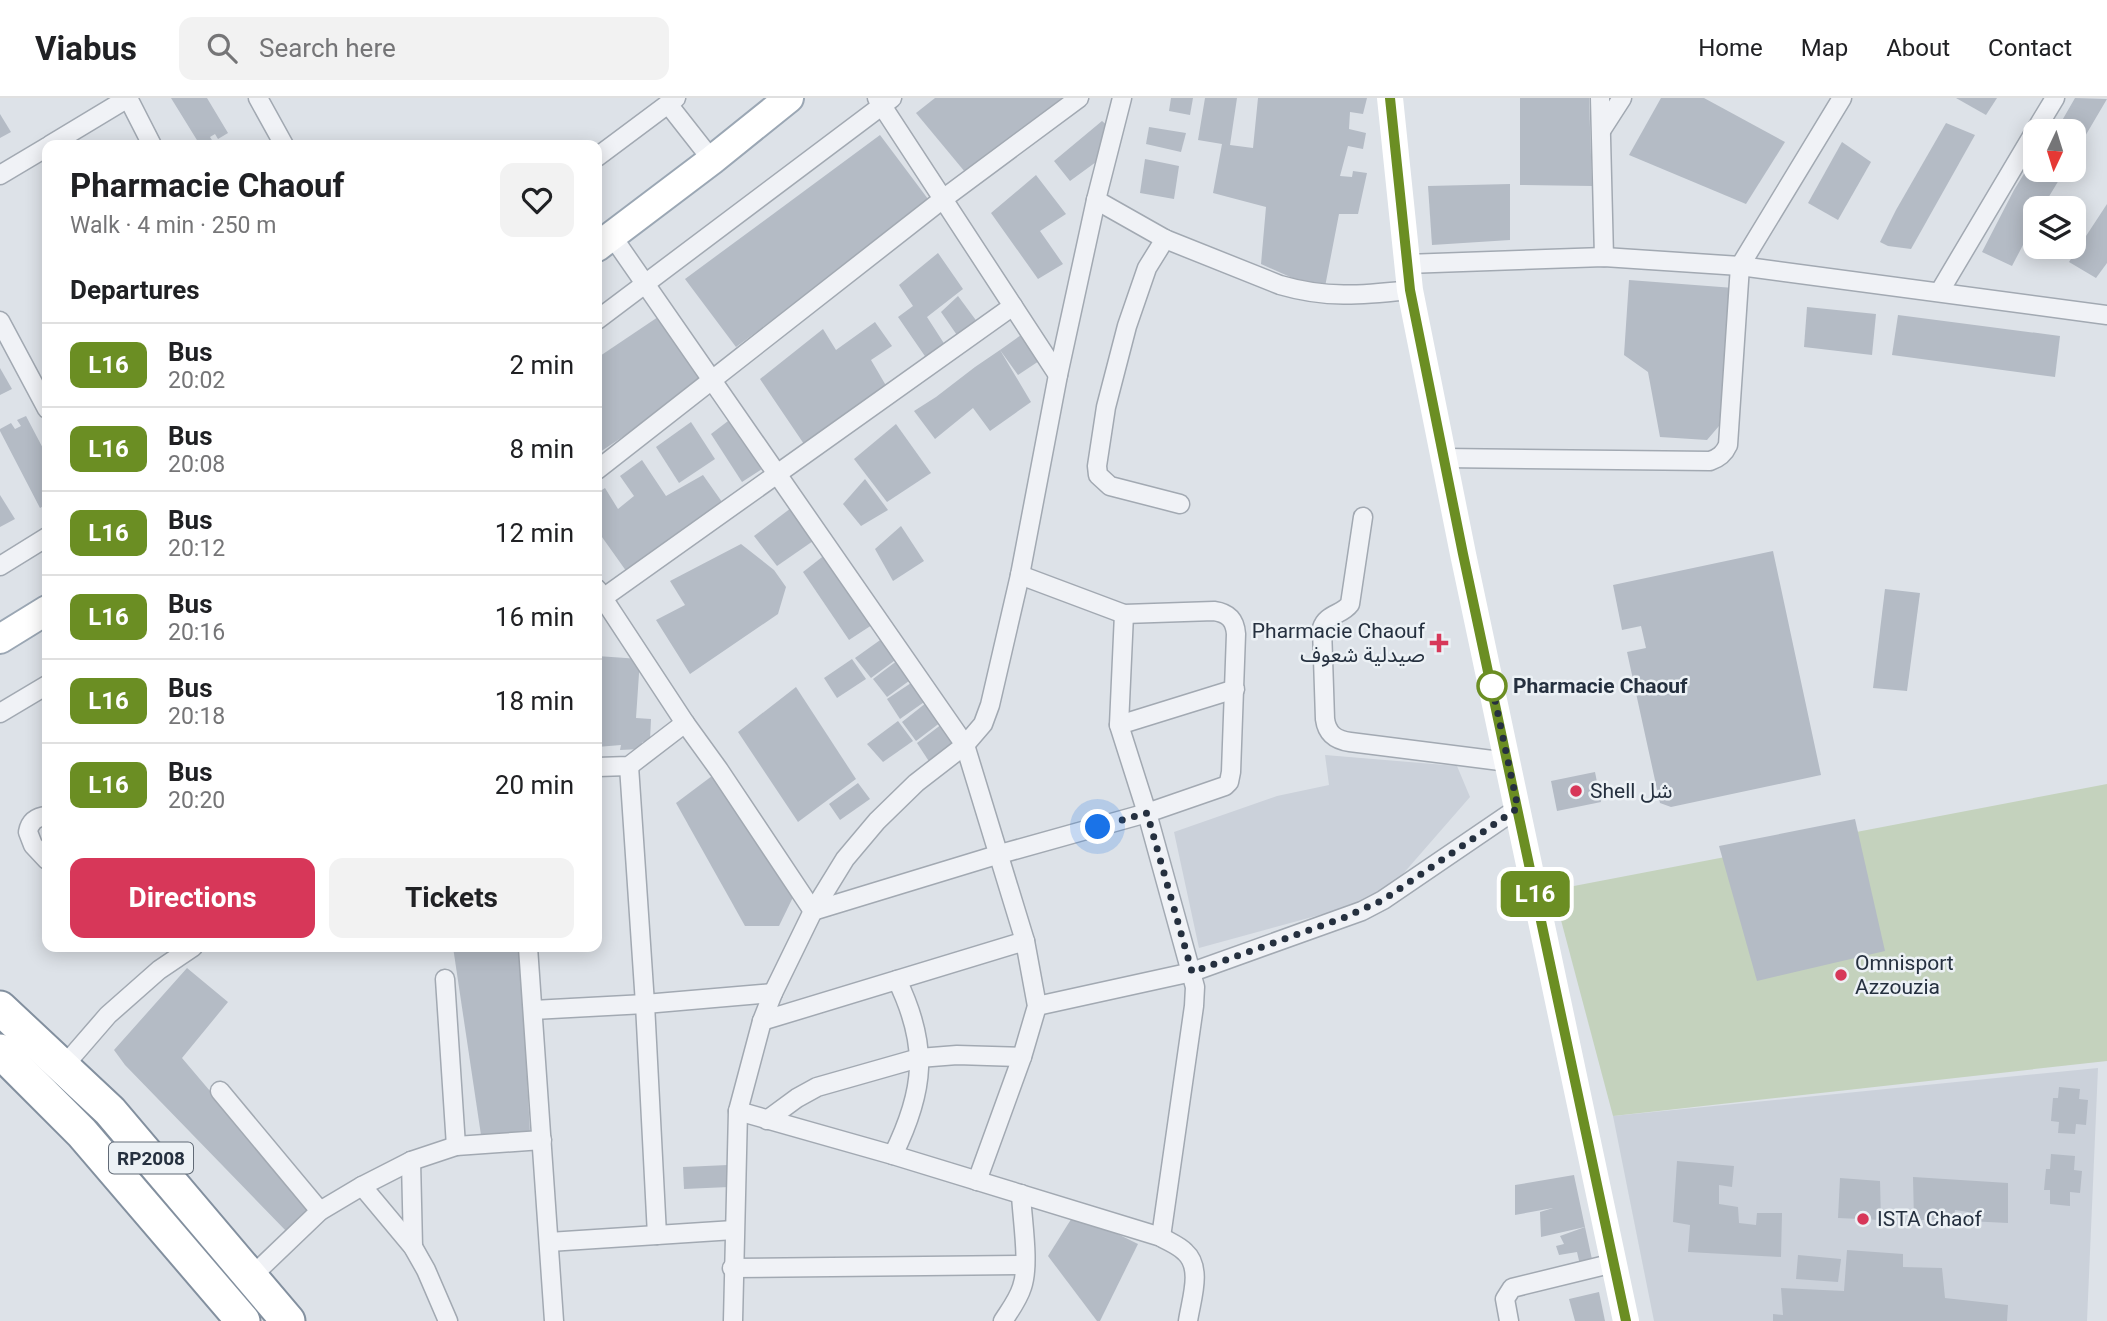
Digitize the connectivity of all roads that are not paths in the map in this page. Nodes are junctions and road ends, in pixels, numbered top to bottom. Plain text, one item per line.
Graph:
1 (128, 98) edge
2 (258, 98) edge
3 (789, 98) edge
4 (1079, 98) edge
5 (1122, 98) edge
6 (1390, 98) edge
7 (1600, 98) edge
8 (1622, 98) edge
9 (1842, 98) edge
10 (2055, 98) edge
11 (672, 101) edge
12 (884, 101) edge
13 (2042, 119) edge
14 (1602, 129) junction
15 (59, 140) edge
16 (149, 140) edge
17 (281, 140) edge
18 (42, 150) edge
19 (2023, 151) edge
20 (602, 153) edge
21 (712, 160) junction
22 (0, 175) edge
23 (943, 200) junction
24 (1096, 200) junction
25 (1165, 239) junction
26 (604, 242) edge
27 (1604, 257) junction
28 (1406, 264) junction
29 (1740, 266) junction
30 (645, 285) junction
31 (1410, 290) junction
32 (1940, 291) junction
33 (1013, 306) junction
34 (2107, 315) edge
35 (602, 316) edge
36 (0, 321) edge
37 (1058, 375) junction
38 (713, 381) junction
39 (42, 400) edge
40 (1444, 458) junction
41 (602, 466) edge
42 (778, 474) junction
43 (1180, 504) dead end
44 (1363, 517) dead end
45 (42, 540) edge
46 (0, 566) edge
47 (1020, 575) junction
48 (602, 592) edge
49 (602, 596) edge
50 (42, 613) edge
51 (1124, 614) junction
52 (0, 639) edge
53 (42, 688) edge
54 (1236, 689) junction
55 (0, 713) edge
56 (685, 723) junction
57 (1119, 724) junction
58 (965, 745) junction
59 (1508, 762) junction
60 (629, 766) junction
61 (602, 767) edge
62 (1518, 808) junction
63 (1147, 813) junction
64 (42, 817) edge
65 (1000, 854) junction
66 (42, 855) edge
67 (813, 911) junction
68 (1025, 941) junction
69 (186, 952) edge
70 (528, 952) edge
71 (1192, 972) junction
72 (445, 979) dead end
73 (897, 980) junction
74 (773, 993) junction
75 (645, 1004) junction
76 (1037, 1006) junction
77 (0, 1008) edge
78 (533, 1010) junction
79 (762, 1021) junction
80 (0, 1051) edge
81 (1022, 1057) junction
82 (919, 1058) junction
83 (64, 1067) junction
84 (220, 1091) dead end
85 (738, 1111) junction
86 (767, 1120) junction
87 (541, 1140) junction
88 (456, 1146) junction
89 (893, 1155) junction
90 (411, 1161) junction
91 (977, 1181) junction
92 (362, 1186) junction
93 (1021, 1194) junction
94 (320, 1211) junction
95 (734, 1230) junction
96 (657, 1235) junction
97 (1161, 1237) junction
98 (549, 1242) junction
99 (412, 1247) junction
100 (1614, 1263) junction
101 (1026, 1265) junction
102 (732, 1268) junction
103 (251, 1277) junction
104 (243, 1321) edge
105 (288, 1321) edge
106 (448, 1321) edge
107 (554, 1321) edge
108 (733, 1321) edge
109 (1003, 1321) edge
110 (1188, 1321) edge
111 (1509, 1321) edge
112 (1626, 1321) edge

1 - 15 street
1 - 16 street
2 - 17 street
3 - 21 main road
4 - 23 street
5 - 24 street
6 - 28 street
7 - 14 street
8 - 14 street
9 - 29 street
10 - 13 street
11 - 20 street
11 - 21 street
12 - 23 street
12 - 30 street
14 - 27 street
18 - 22 street
19 - 32 street
21 - 26 main road
23 - 33 street
23 - 38 street
24 - 25 street
24 - 37 street
25 - 31 street
25 - 43 street
26 - 30 street
27 - 28 street
27 - 29 street
28 - 31 street
29 - 32 street
29 - 40 street
30 - 35 street
30 - 38 street
31 - 40 street
32 - 34 street
33 - 37 street
33 - 42 street
36 - 39 street
37 - 47 street
38 - 41 street
38 - 42 street
40 - 59 street
42 - 48 street
42 - 58 street
44 - 59 street
45 - 46 street
47 - 51 street
47 - 58 street
49 - 56 street
50 - 52 main road
51 - 54 street
51 - 57 street
53 - 55 street
54 - 57 street
54 - 63 street
56 - 60 street
56 - 67 street
57 - 63 street
58 - 65 street
58 - 67 street
59 - 62 street
60 - 61 street
60 - 75 street
62 - 71 street
62 - 100 street
63 - 65 street
63 - 71 street
64 - 66 street
65 - 67 street
65 - 68 street
67 - 74 street
68 - 73 street
68 - 76 street
69 - 83 street
70 - 78 street
71 - 76 street
71 - 97 street
72 - 88 street
73 - 79 street
73 - 82 street
74 - 75 street
74 - 79 street
75 - 78 street
75 - 96 street
76 - 81 street
77 - 83 highway, RP2008
78 - 87 street
79 - 85 street
80 - 104 highway, RP2008
81 - 82 street
81 - 91 street
82 - 86 street
82 - 89 street
83 - 103 highway, RP2008
84 - 94 street
85 - 86 street
85 - 95 street
86 - 89 street
87 - 88 street
87 - 98 street
88 - 90 street
89 - 91 street
90 - 92 street
90 - 99 street
91 - 93 street
92 - 94 street
92 - 99 street
93 - 97 street
93 - 101 street
94 - 103 street
95 - 96 street
95 - 102 street
96 - 98 street
97 - 110 street
98 - 107 street
99 - 106 street
100 - 111 street
100 - 112 street
101 - 102 street
101 - 109 street
102 - 108 street
103 - 105 highway, RP2008

